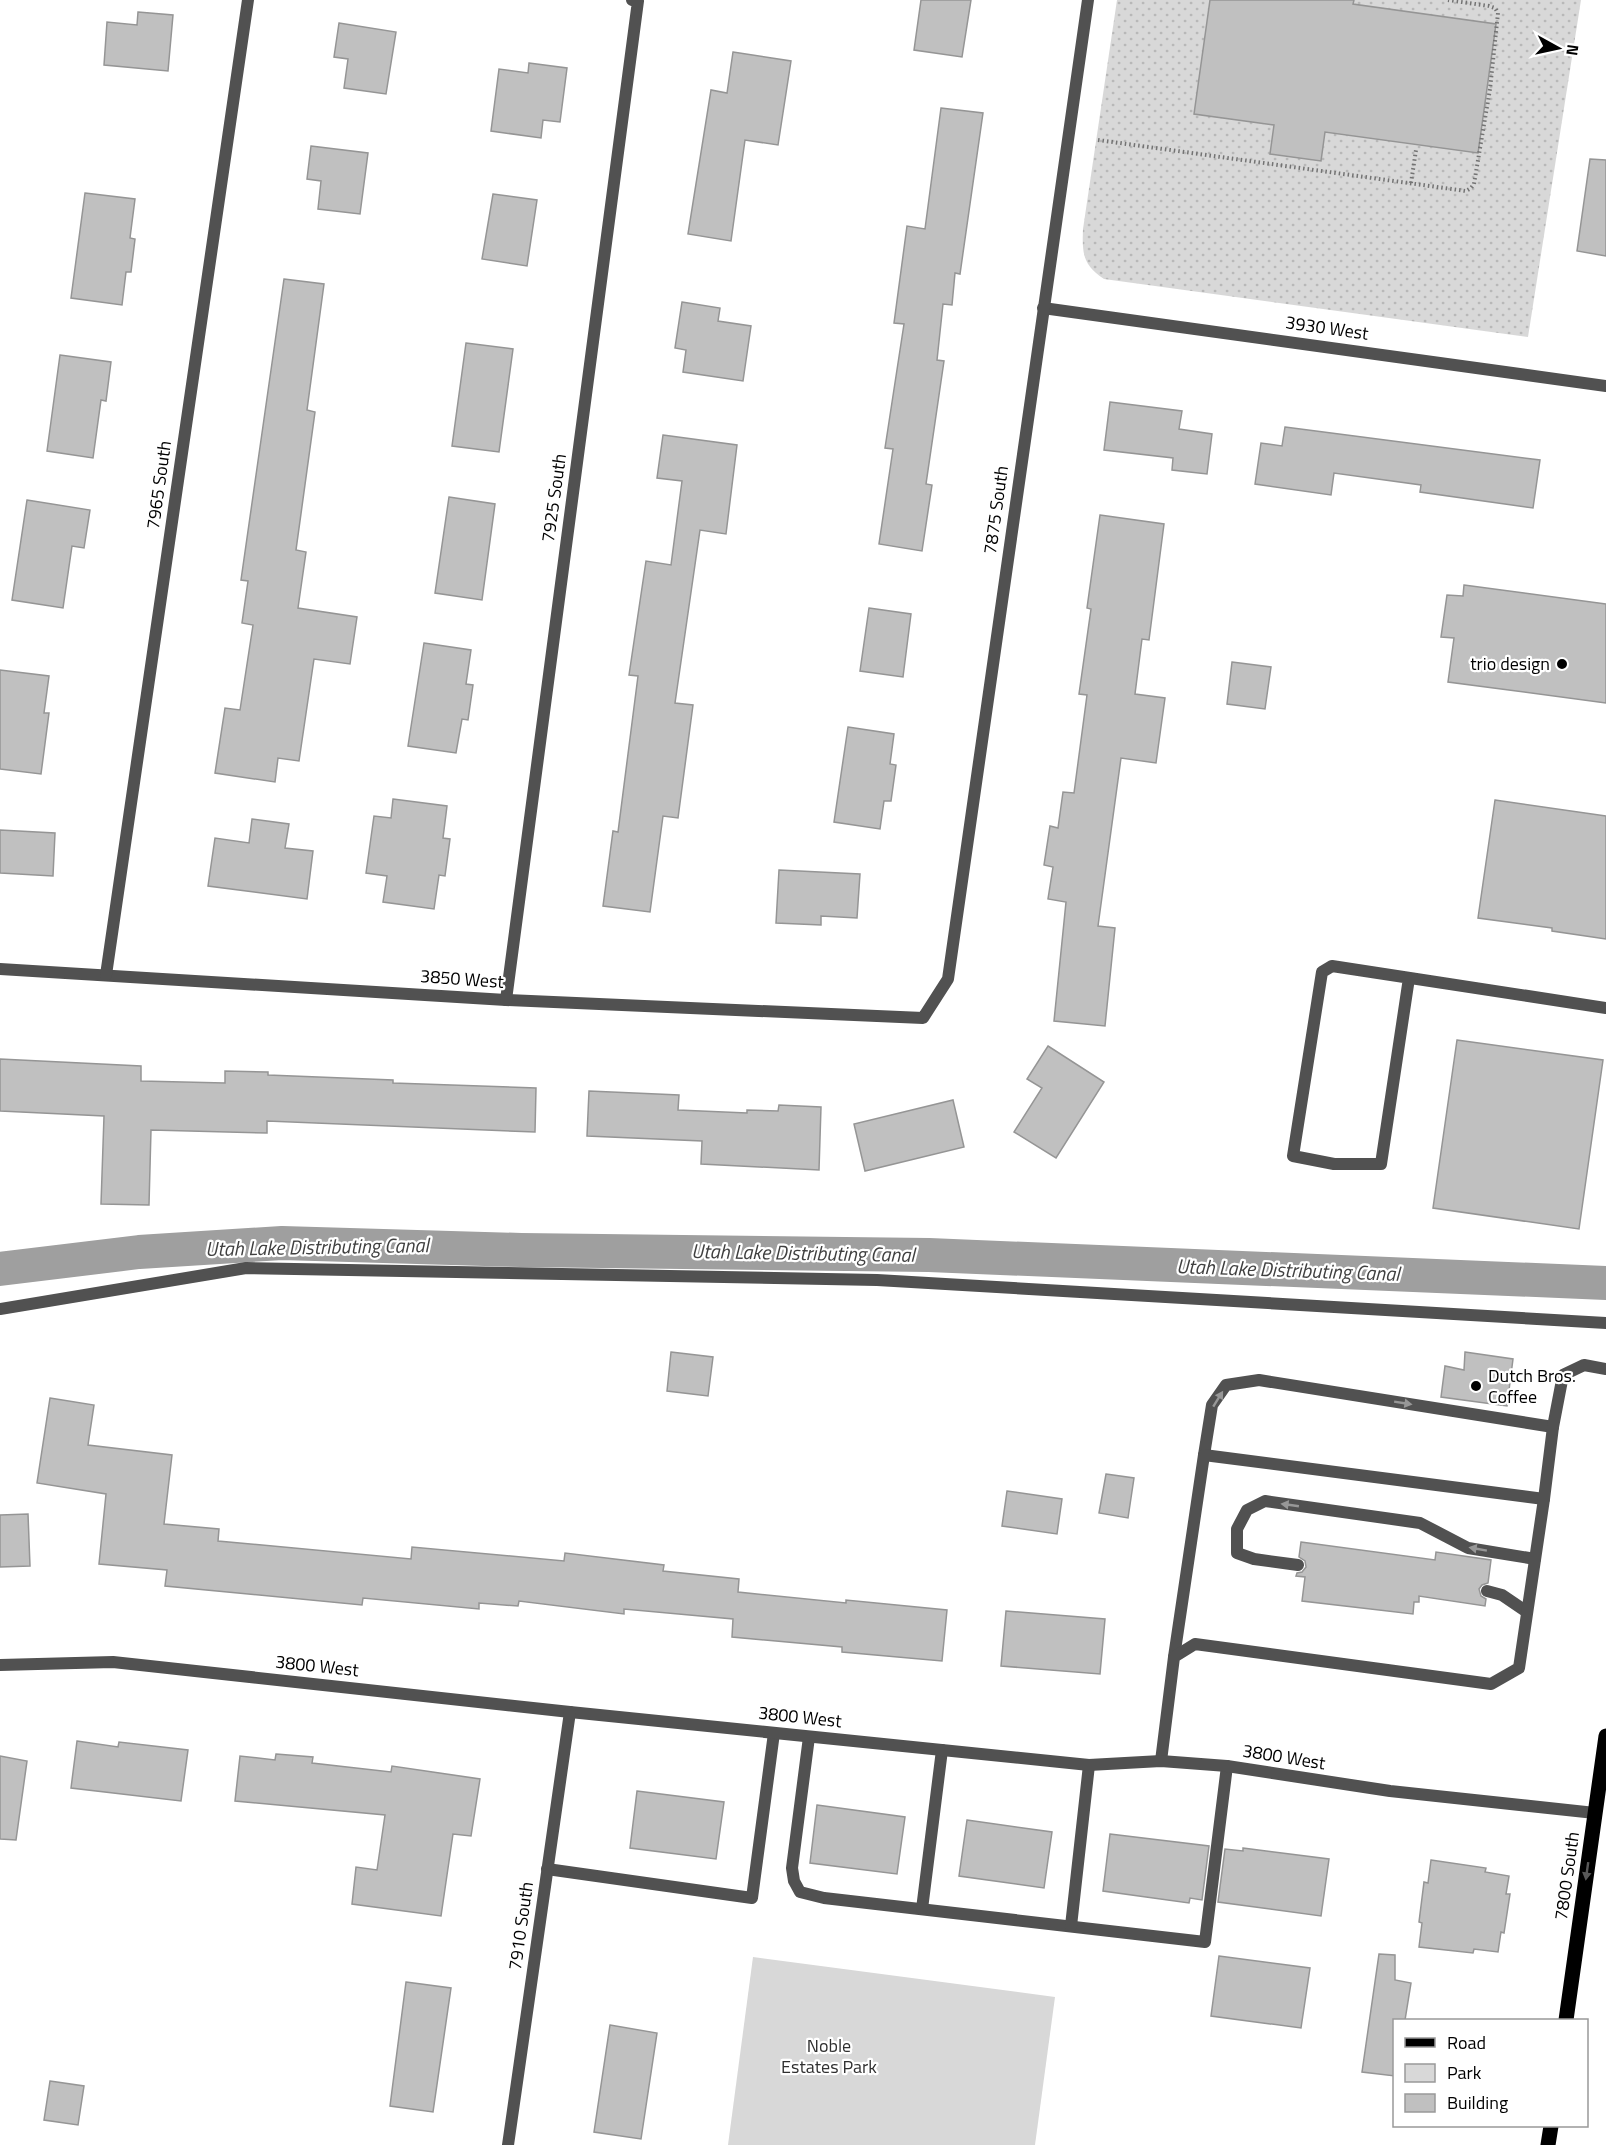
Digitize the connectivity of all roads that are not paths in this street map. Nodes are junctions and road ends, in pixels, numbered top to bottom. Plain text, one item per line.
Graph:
1 (248, 0) edge
2 (632, 0) edge
3 (1088, 0) edge
4 (638, 1) edge
5 (1043, 308) junction
6 (1606, 386) edge
7 (0, 969) edge
8 (106, 975) junction
9 (1410, 978) junction
10 (506, 1000) junction
11 (1606, 1008) edge
12 (922, 1018) joint
13 (0, 1309) edge
14 (1606, 1323) edge
15 (1606, 1369) edge
16 (1553, 1426) junction
17 (1204, 1455) junction
18 (1544, 1499) junction
19 (1535, 1559) junction
20 (1298, 1565) dead end
21 (1487, 1591) dead end
22 (1527, 1612) junction
23 (1174, 1657) junction
24 (0, 1665) edge
25 (570, 1712) junction
26 (774, 1732) junction
27 (1606, 1736) edge
28 (809, 1737) junction
29 (942, 1750) junction
30 (1161, 1761) junction
31 (1089, 1765) junction
32 (1227, 1766) junction
33 (1595, 1813) junction
34 (547, 1869) junction
35 (922, 1909) junction
36 (1071, 1926) junction
37 (1566, 2019) edge
38 (1551, 2127) edge
39 (508, 2145) edge
40 (1548, 2145) edge

1 - 8 street, 7965 South
2 - 4 street
3 - 5 street, 7875 South
4 - 10 street, 7925 South
5 - 6 street, 3930 West
5 - 12 street, 7875 South
7 - 8 street, 3850 West
8 - 10 street, 3850 West
9 - 9 street
9 - 11 street
10 - 12 street, 3850 West
13 - 14 street
15 - 16 street
17 -> 16 street
16 - 18 street
17 - 18 street
17 - 23 street
18 - 19 street
19 -> 20 street
19 - 22 street
21 - 22 street
22 - 23 street
23 - 30 street
24 - 25 street, 3800 West
25 - 26 street, 3800 West
25 - 34 street, 7910 South
26 - 28 street, 3800 West
26 - 34 street
27 - 33 main road, 7800 South
28 - 29 street, 3800 West
28 - 35 street
29 - 31 street, 3800 West
29 - 35 street
30 - 31 street, 3800 West
30 - 32 street, 3800 West
31 - 36 street
32 - 33 street, 3800 West
32 - 36 street
33 -> 37 main road, 7800 South
34 - 39 street, 7910 South
35 - 36 street
38 - 40 main road

